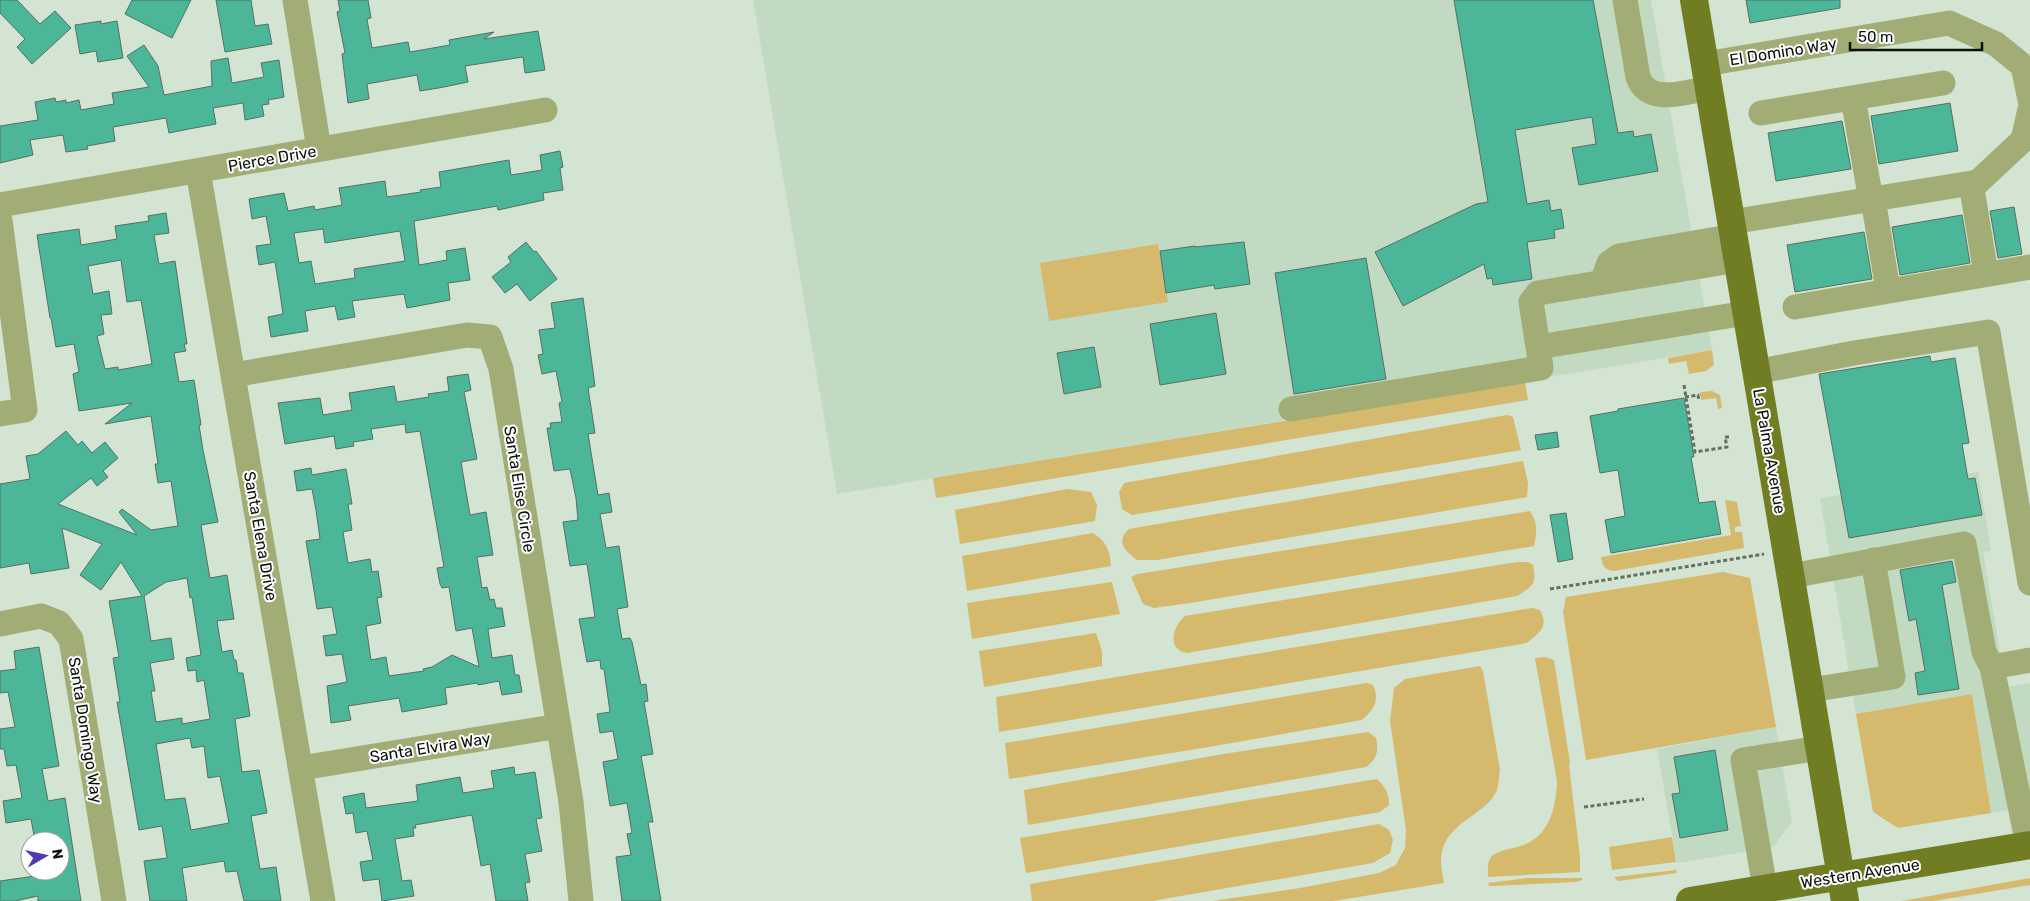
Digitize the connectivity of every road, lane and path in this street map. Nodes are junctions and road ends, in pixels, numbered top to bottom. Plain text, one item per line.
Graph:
1 (295, 0) edge
2 (1625, 0) edge
3 (1694, 0) edge
4 (2027, 61) edge
5 (1707, 76) junction
6 (1943, 83) dead end
7 (1853, 98) junction
8 (2030, 100) edge
9 (545, 110) dead end
10 (1760, 113) dead end
11 (2028, 124) edge
12 (319, 149) junction
13 (198, 171) junction
14 (1970, 183) junction
15 (1872, 199) junction
16 (0, 205) edge
17 (0, 220) edge
18 (1734, 239) junction
19 (2030, 267) edge
20 (1986, 274) junction
21 (1888, 290) junction
22 (1795, 307) dead end
23 (1746, 313) junction
24 (1538, 347) junction
25 (1756, 372) junction
26 (233, 375) junction
27 (1684, 385) dead end
28 (1685, 397) junction
29 (1699, 401) dead end
30 (1291, 409) dead end
31 (0, 414) edge
32 (1729, 436) dead end
33 (1873, 560) junction
34 (1789, 563) junction
35 (2030, 583) edge
36 (1550, 589) dead end
37 (0, 624) edge
38 (2030, 660) edge
39 (1992, 667) junction
40 (1810, 690) junction
41 (559, 726) junction
42 (1820, 748) junction
43 (301, 768) junction
44 (1644, 799) dead end
45 (1584, 807) dead end
46 (2029, 845) edge
47 (1765, 888) junction
48 (1843, 888) edge
49 (114, 901) edge
50 (323, 901) edge
51 (580, 901) edge
52 (1690, 901) edge

1 - 12 street
2 - 5 street, El Domino Way
3 - 5 main road, La Palma Avenue
4 - 5 street, El Domino Way
4 - 8 street, El Domino Way
5 - 18 main road, La Palma Avenue
6 - 7 street
7 - 10 street
7 - 15 street
9 - 12 street, Pierce Drive
11 - 14 street
12 - 13 street, Pierce Drive
13 - 16 street, Pierce Drive
13 - 26 street, Santa Elena Drive
14 - 15 street
14 - 20 street
15 - 18 street
15 - 21 street
17 - 31 street
18 - 23 main road, La Palma Avenue
18 - 24 street
19 - 20 street
20 - 21 street
21 - 22 street
23 - 24 street
23 - 25 main road, La Palma Avenue
24 - 30 street
25 - 34 main road, La Palma Avenue
25 - 35 street
26 - 41 street, Santa Elise Circle
26 - 43 street, Santa Elena Drive
27 - 28 path
28 - 29 path
28 - 32 path
33 - 34 street
33 - 39 street
33 - 40 street
34 - 36 path
34 - 40 main road, La Palma Avenue
37 - 49 street, Santa Domingo Way
38 - 39 street
39 - 46 street
40 - 42 main road, La Palma Avenue
41 - 43 street, Santa Elvira Way
41 - 51 street, Santa Elise Circle
42 - 47 street
42 - 48 main road, La Palma Avenue
43 - 50 street, Santa Elena Drive
44 - 45 path
46 - 48 main road, Western Avenue
47 - 48 main road, Western Avenue
47 - 52 main road, Western Avenue

